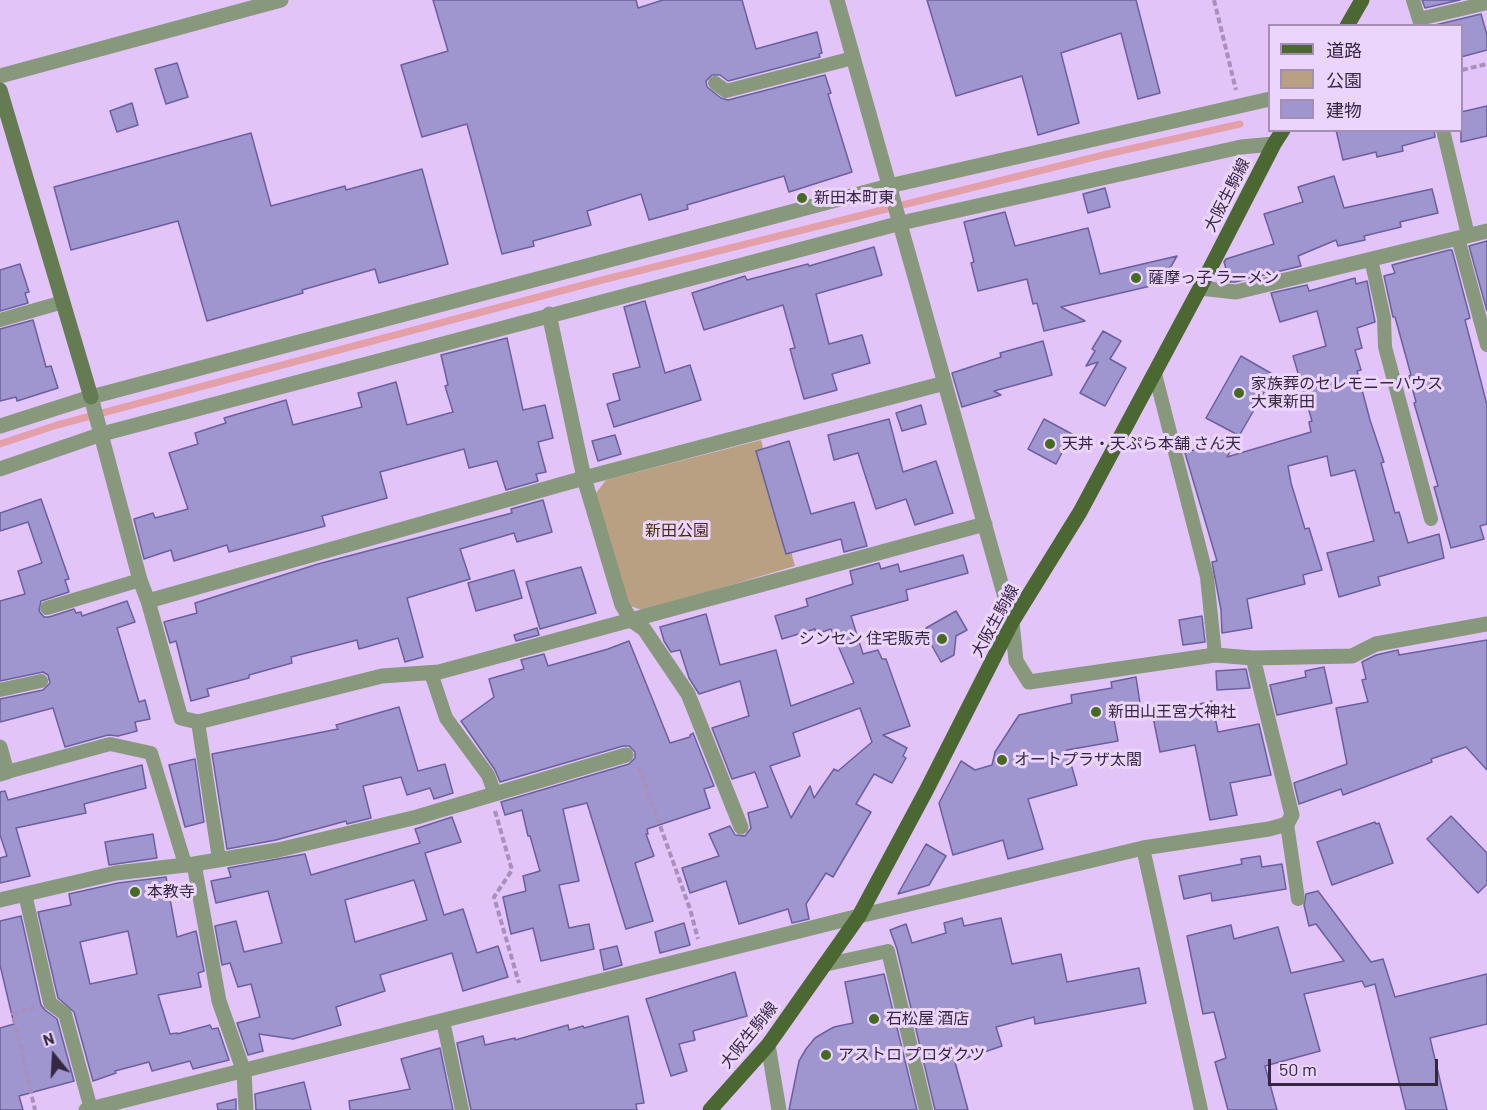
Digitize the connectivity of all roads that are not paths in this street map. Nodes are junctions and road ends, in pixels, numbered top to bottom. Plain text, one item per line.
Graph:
1 (281, 0) edge
2 (837, 0) edge
3 (1362, 0) edge
4 (1413, 0) edge
5 (1487, 3) edge
6 (1420, 22) edge
7 (1348, 24) edge
8 (853, 58) junction
9 (0, 76) edge
10 (715, 83) dead end
11 (0, 90) edge
12 (1268, 99) edge
13 (1282, 132) edge
14 (1443, 132) edge
15 (1274, 144) junction
16 (891, 190) junction
17 (900, 219) junction
18 (1487, 231) edge
19 (1463, 236) junction
20 (1371, 259) junction
21 (1200, 288) junction
22 (63, 302) junction
23 (549, 314) junction
24 (0, 320) edge
25 (1487, 345) edge
26 (1155, 374) junction
27 (945, 382) junction
28 (92, 401) junction
29 (0, 426) edge
30 (100, 428) junction
31 (0, 469) edge
32 (585, 478) junction
33 (1431, 519) dead end
34 (985, 524) junction
35 (140, 580) junction
36 (148, 601) junction
37 (47, 608) dead end
38 (631, 620) junction
39 (1012, 622) junction
40 (1487, 624) edge
41 (1215, 655) junction
42 (1253, 658) junction
43 (431, 673) junction
44 (41, 681) dead end
45 (0, 690) edge
46 (198, 722) junction
47 (0, 747) edge
48 (626, 755) road end
49 (3, 773) edge
50 (493, 795) junction
51 (1287, 824) junction
52 (741, 827) dead end
53 (1143, 848) junction
54 (219, 859) junction
55 (190, 864) junction
56 (25, 894) junction
57 (1298, 899) dead end
58 (0, 900) edge
59 (859, 916) junction
60 (824, 965) junction
61 (443, 1021) junction
62 (768, 1045) junction
63 (244, 1072) junction
64 (88, 1109) edge
65 (246, 1110) edge
66 (462, 1110) edge
67 (710, 1110) edge
68 (779, 1110) edge
69 (926, 1110) edge
70 (1201, 1110) edge

1 - 9 street
2 - 8 street
3 - 7 main road
4 - 6 lane
5 - 6 lane
8 - 10 lane
8 - 16 street
11 - 22 street
12 - 16 street
13 - 15 main road, 大阪生駒線
14 - 19 lane
15 - 17 street
15 - 21 main road, 大阪生駒線
16 - 17 street
16 - 28 street
17 - 23 street
17 - 27 street
18 - 19 street
19 - 20 street
19 - 25 lane
20 - 21 street
20 - 33 lane
21 - 26 main road, 大阪生駒線
22 - 24 lane
22 - 28 street
23 - 30 street
23 - 32 street
26 - 39 main road, 大阪生駒線
26 - 41 lane
27 - 32 street
27 - 34 street
28 - 29 street
28 - 30 street
30 - 31 street
30 - 35 street
32 - 36 street
32 - 38 street
34 - 38 street
34 - 39 street
35 - 36 street
35 - 37 lane
36 - 46 street
38 - 43 street
38 - 52 street
39 - 41 street
39 - 59 main road, 大阪生駒線
40 - 42 street
41 - 42 street
42 - 51 street
43 - 46 street
43 - 50 lane
44 - 45 lane
46 - 54 lane
47 - 49 street
48 - 50 street
49 - 55 lane
50 - 54 street
51 - 53 street
51 - 57 lane
53 - 59 street
53 - 70 lane
54 - 55 street
55 - 56 street
55 - 63 street
56 - 58 street
56 - 64 lane
59 - 60 main road, 大阪生駒線
59 - 61 street
60 - 62 main road, 大阪生駒線
60 - 69 lane
61 - 63 street
61 - 66 lane
62 - 67 main road, 大阪生駒線
62 - 68 street
63 - 64 street
63 - 65 street

